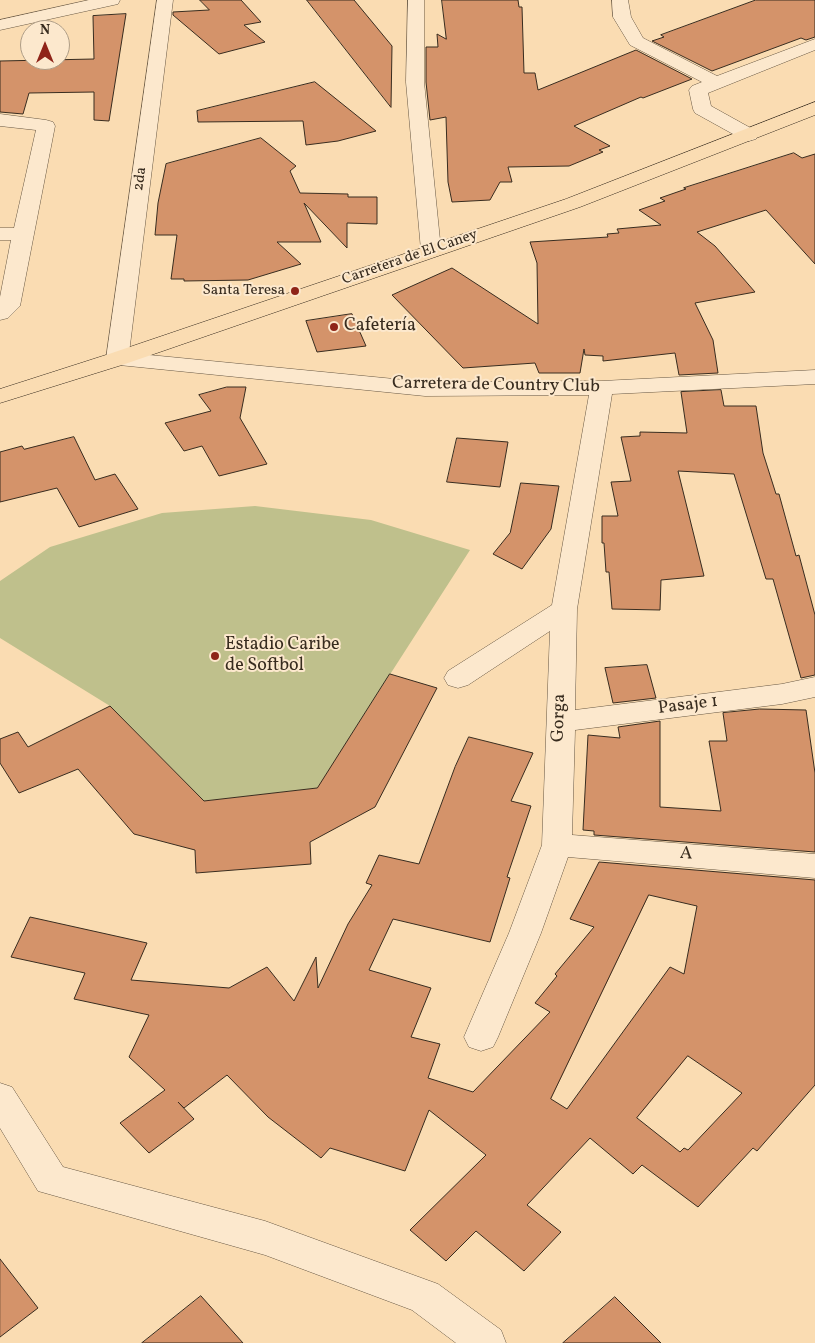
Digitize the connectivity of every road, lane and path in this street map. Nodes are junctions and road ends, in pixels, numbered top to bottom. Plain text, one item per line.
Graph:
1 (112, 0) edge
2 (165, 0) edge
3 (416, 0) edge
4 (620, 0) edge
5 (0, 25) edge
6 (815, 44) edge
7 (717, 83) junction
8 (815, 108) edge
9 (0, 120) edge
10 (749, 135) junction
11 (0, 234) edge
12 (23, 234) junction
13 (431, 250) junction
14 (0, 313) edge
15 (118, 359) junction
16 (815, 377) edge
17 (602, 388) junction
18 (0, 396) edge
19 (564, 609) junction
20 (458, 678) dead end
21 (815, 687) edge
22 (560, 722) junction
23 (557, 845) junction
24 (815, 866) edge
25 (481, 1037) dead end
26 (0, 1098) edge
27 (487, 1343) edge

1 - 5 street
2 - 15 street, 2da
3 - 13 street
4 - 7 street
6 - 7 street
7 - 10 street
8 - 10 main road, Carretera de El Caney
9 - 12 street
10 - 13 main road, Carretera de El Caney
11 - 12 street
12 - 14 street
13 - 15 main road, Carretera de El Caney
15 - 17 street, Carretera de Country Club
15 - 18 main road, Carretera de El Caney
16 - 17 street, Carretera de Country Club
17 - 19 street, Gorga
19 - 20 street
19 - 22 street, Gorga
21 - 22 street, Pasaje 1
22 - 23 street, Gorga
23 - 24 street, A
23 - 25 street, Gorga
26 - 27 street

